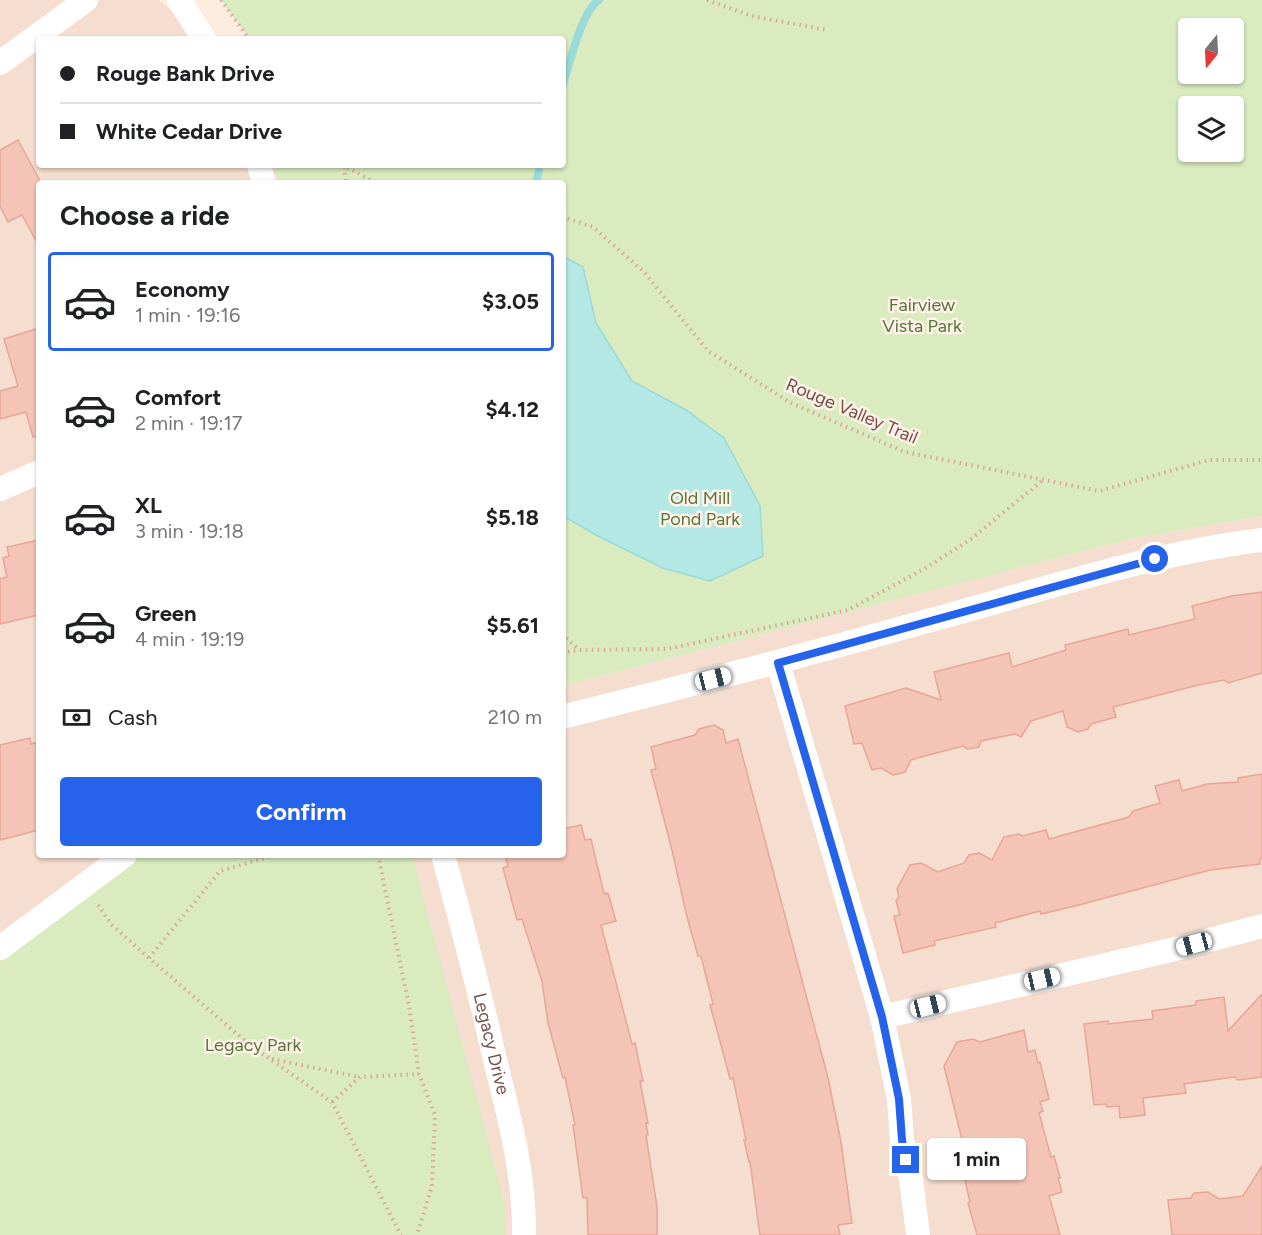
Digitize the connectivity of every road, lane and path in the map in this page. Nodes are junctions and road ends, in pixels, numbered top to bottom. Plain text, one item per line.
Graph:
1 (86, 0) edge
2 (179, 0) edge
3 (221, 0) edge
4 (707, 0) edge
5 (827, 30) dead end
6 (37, 36) edge
7 (202, 36) edge
8 (247, 36) edge
9 (36, 37) edge
10 (0, 63) edge
11 (347, 168) edge
12 (371, 180) edge
13 (566, 218) edge
14 (1262, 460) edge
15 (36, 473) edge
16 (1044, 480) junction
17 (0, 489) edge
18 (1262, 540) edge
19 (566, 638) edge
20 (578, 650) junction
21 (566, 652) edge
22 (778, 663) junction
23 (566, 716) edge
24 (121, 858) edge
25 (265, 858) edge
26 (379, 858) edge
27 (444, 858) edge
28 (84, 884) junction
29 (1262, 926) edge
30 (0, 948) edge
31 (149, 958) junction
32 (882, 1017) junction
33 (270, 1059) junction
34 (419, 1074) junction
35 (360, 1077) junction
36 (332, 1101) junction
37 (401, 1235) edge
38 (417, 1235) edge
39 (524, 1235) edge
40 (918, 1235) edge

1 - 6 street
2 - 7 street
3 - 8 path
4 - 5 path
9 - 10 street
11 - 12 path
13 - 16 path, Rouge Valley Trail
14 - 16 path, Rouge Valley Trail
15 - 17 street
16 - 20 path
18 - 22 street
19 - 20 path
20 - 21 path
22 - 23 street
22 - 32 street
24 - 28 street
25 - 31 path
26 - 34 path
27 - 39 street, Legacy Drive
28 - 30 street
28 - 31 path
29 - 32 street
31 - 33 path
32 - 40 street
33 - 35 path
33 - 36 path
34 - 35 path
34 - 38 path
35 - 36 path
36 - 37 path

